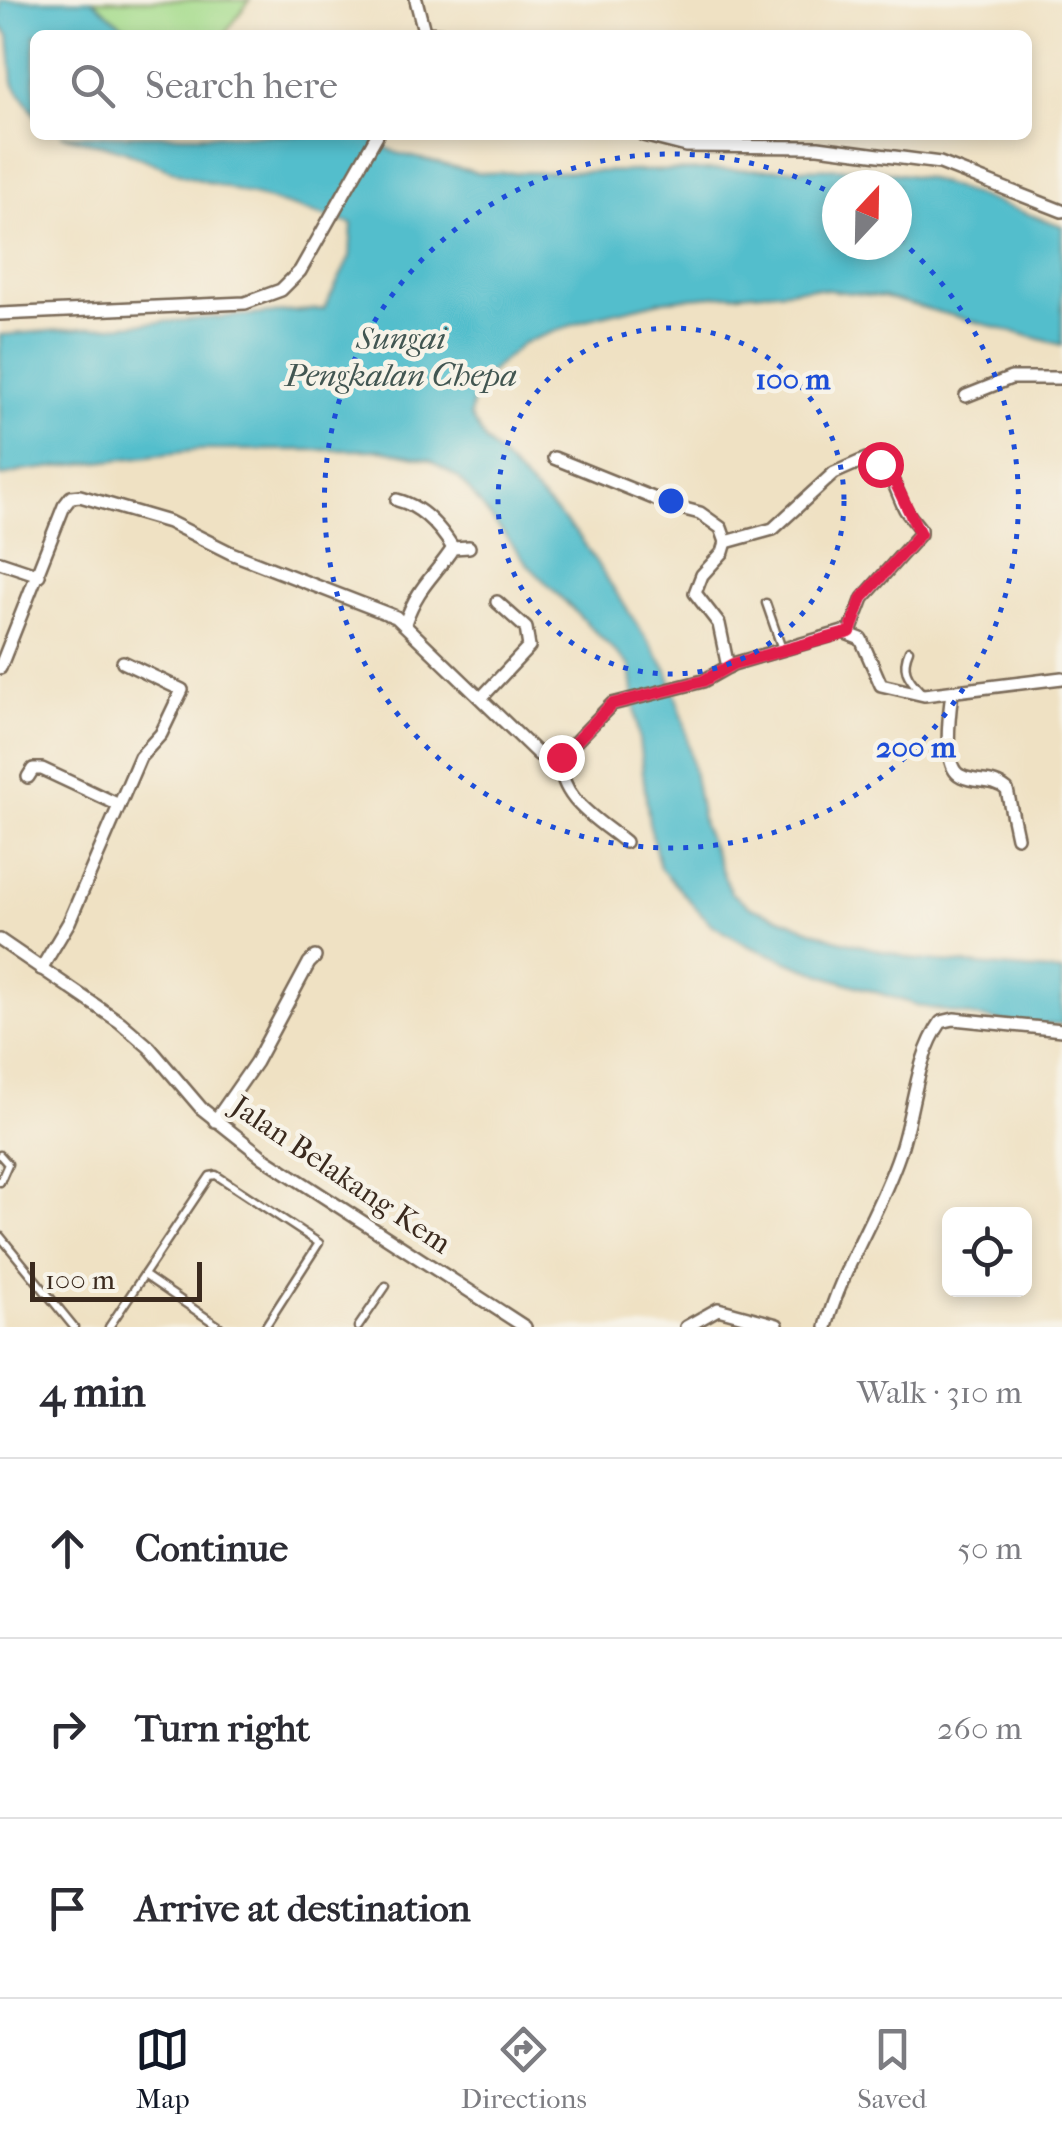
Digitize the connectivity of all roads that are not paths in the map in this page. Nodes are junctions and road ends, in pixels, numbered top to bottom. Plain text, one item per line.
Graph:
1 (416, 0) edge
2 (424, 30) edge
3 (374, 140) edge
4 (663, 140) edge
5 (1062, 210) edge
6 (0, 314) edge
7 (1062, 378) edge
8 (966, 396) dead end
9 (554, 458) dead end
10 (397, 500) dead end
11 (726, 542) junction
12 (468, 547) dead end
13 (453, 548) junction
14 (0, 562) edge
15 (38, 575) junction
16 (497, 602) dead end
17 (766, 603) dead end
18 (405, 623) junction
19 (850, 632) junction
20 (783, 650) junction
21 (909, 650) dead end
22 (124, 662) dead end
23 (728, 667) junction
24 (0, 668) edge
25 (1062, 678) edge
26 (952, 692) junction
27 (924, 696) junction
28 (482, 698) junction
29 (561, 757) junction
30 (28, 777) dead end
31 (119, 805) junction
32 (1016, 837) dead end
33 (626, 842) dead end
34 (0, 940) edge
35 (316, 957) dead end
36 (41, 969) junction
37 (1062, 1030) edge
38 (215, 1121) junction
39 (0, 1155) edge
40 (0, 1182) edge
41 (0, 1236) edge
42 (144, 1276) junction
43 (386, 1286) dead end
44 (114, 1325) edge
45 (777, 1325) edge
46 (74, 1327) edge
47 (220, 1327) edge
48 (265, 1327) edge
49 (358, 1327) edge
50 (524, 1327) edge
51 (686, 1327) edge
52 (826, 1327) edge

1 - 2 street
3 - 6 street
4 - 5 street
7 - 8 street
9 - 11 street
10 - 13 street
11 - 19 street
11 - 23 street
12 - 13 street
13 - 18 street
14 - 15 street
15 - 18 street
15 - 24 street
16 - 28 street
17 - 20 lane
18 - 28 street
19 - 20 street
19 - 27 street
20 - 23 street
21 - 27 lane
22 - 31 street
23 - 29 street
25 - 26 street
26 - 27 street
26 - 32 street
28 - 29 street
29 - 33 street
30 - 31 street
31 - 36 street
34 - 36 street, Jalan Belakang Kem
35 - 38 street
36 - 38 street, Jalan Belakang Kem
37 - 52 street
38 - 50 street, Jalan Belakang Kem
39 - 40 lane
41 - 46 lane
42 - 44 lane
42 - 47 lane
42 - 48 lane
43 - 49 lane
45 - 51 street

